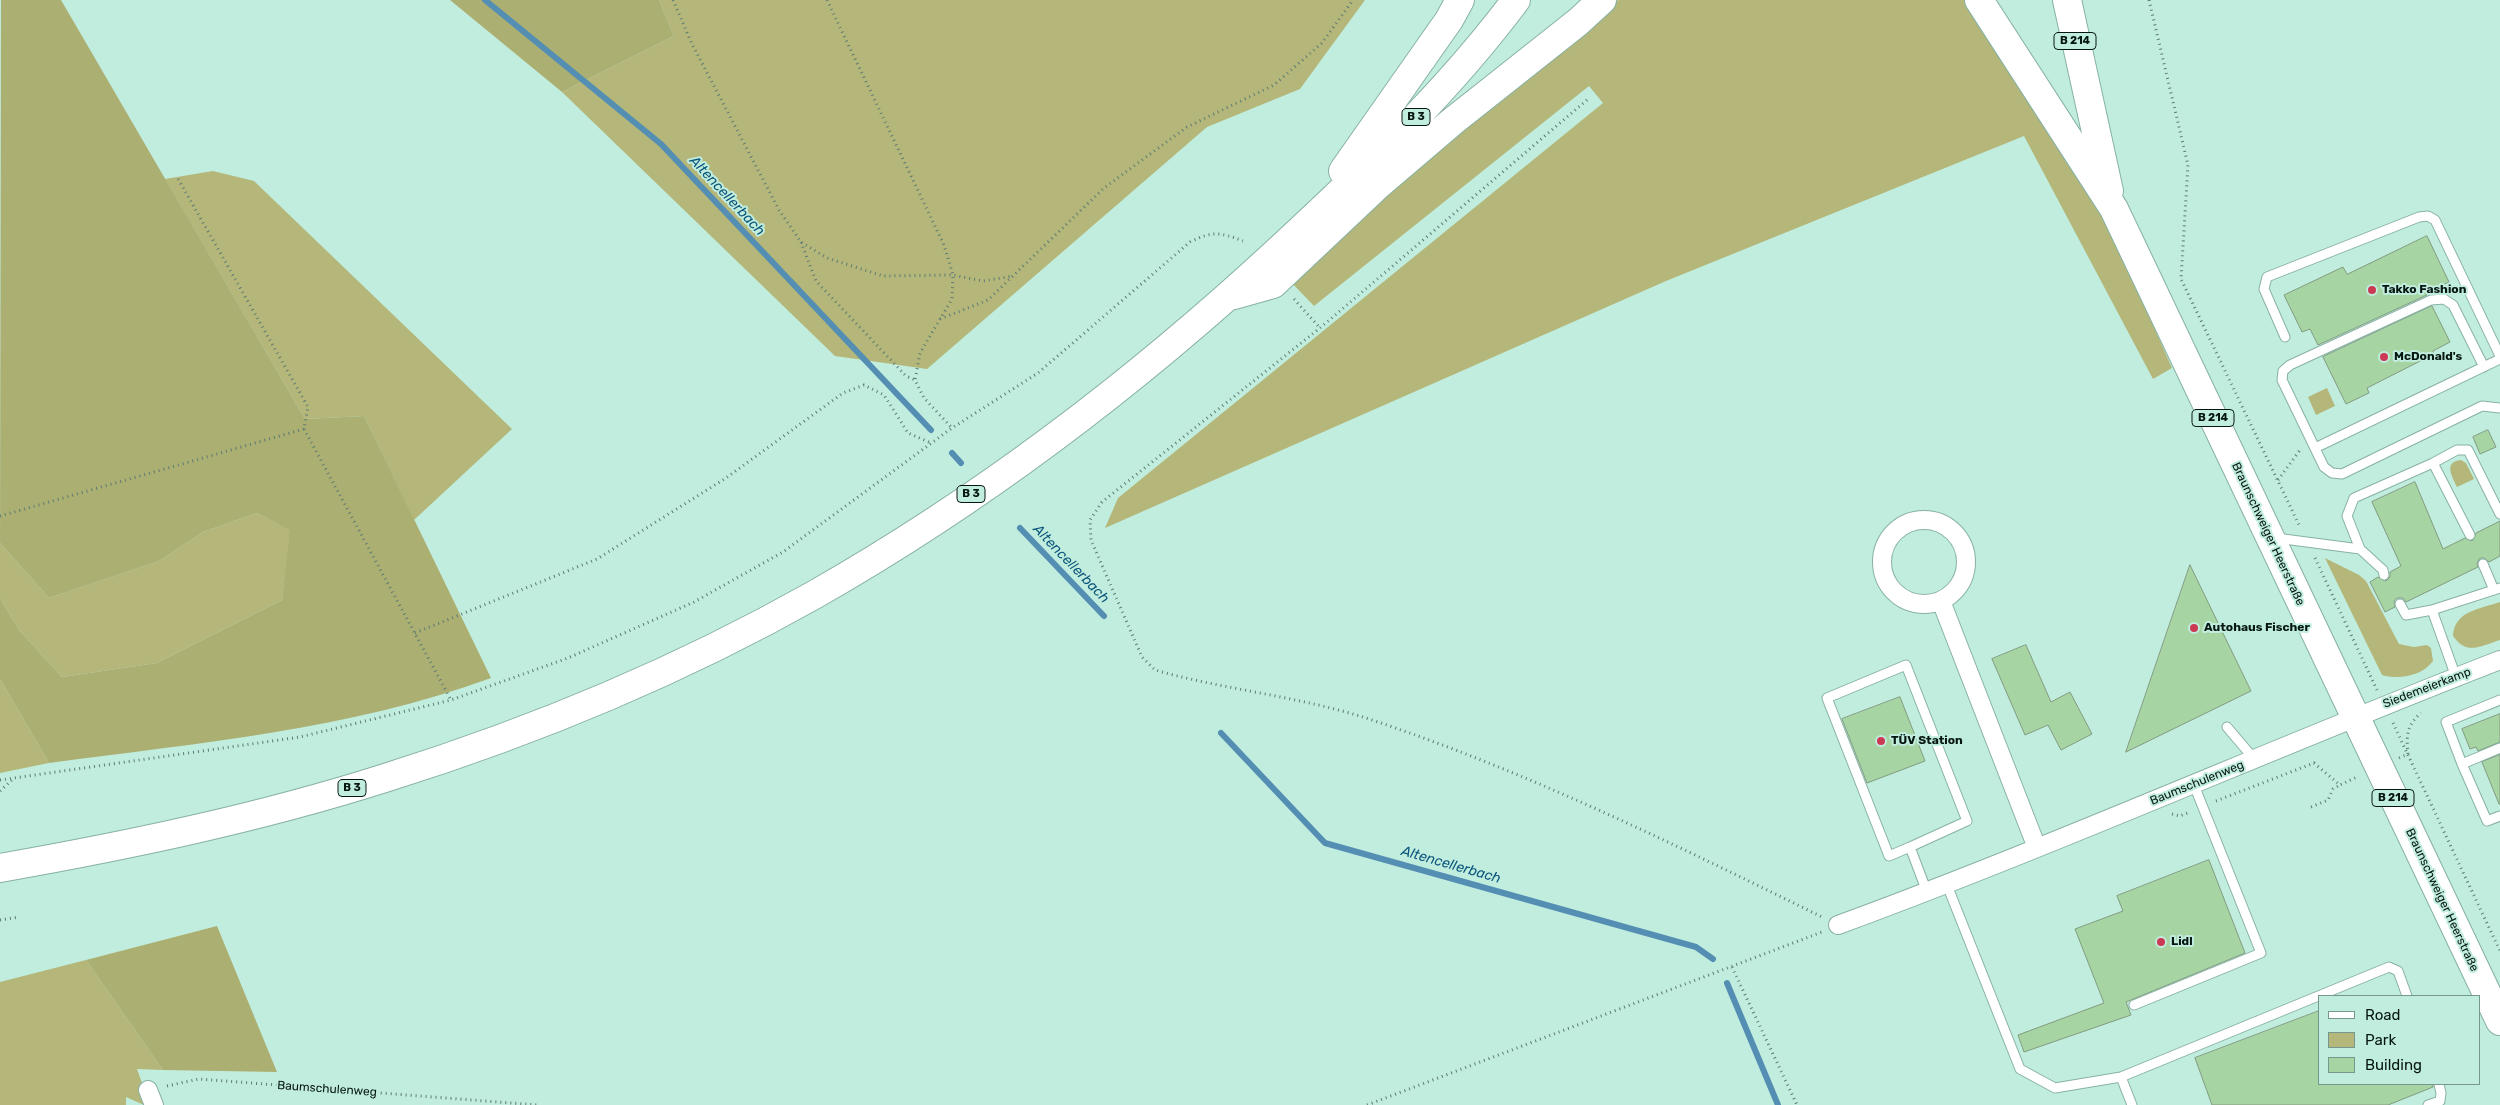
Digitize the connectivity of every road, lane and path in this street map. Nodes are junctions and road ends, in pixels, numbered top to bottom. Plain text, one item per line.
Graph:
1 (673, 0) edge
2 (828, 0) edge
3 (1353, 0) edge
4 (1460, 0) edge
5 (1516, 0) edge
6 (1602, 0) edge
7 (1979, 0) edge
8 (2067, 0) edge
9 (2149, 0) edge
10 (1587, 100) dead end
11 (177, 177) dead end
12 (2114, 209) junction
13 (1305, 225) junction
14 (1243, 241) dead end
15 (801, 242) junction
16 (953, 275) junction
17 (1015, 276) junction
18 (1230, 296) junction
19 (1294, 299) dead end
20 (940, 320) junction
21 (1320, 328) junction
22 (2285, 337) dead end
23 (2500, 358) edge
24 (2484, 367) junction
25 (915, 380) junction
26 (2500, 408) edge
27 (952, 428) junction
28 (2305, 428) junction
29 (304, 429) junction
30 (931, 443) junction
31 (2315, 448) junction
32 (2433, 463) junction
33 (2278, 480) junction
34 (2500, 514) edge
35 (0, 516) edge
36 (2470, 536) dead end
37 (2270, 538) junction
38 (2308, 542) junction
39 (2360, 549) junction
40 (2483, 564) dead end
41 (2384, 575) dead end
42 (2497, 589) edge
43 (1940, 601) junction
44 (2400, 604) dead end
45 (2432, 610) junction
46 (415, 633) junction
47 (2500, 660) edge
48 (2456, 677) junction
49 (451, 700) junction
50 (2500, 700) edge
51 (2384, 705) junction
52 (2426, 708) dead end
53 (2355, 718) junction
54 (2227, 727) dead end
55 (2500, 748) edge
56 (2408, 754) junction
57 (2255, 760) junction
58 (2462, 764) junction
59 (2379, 767) junction
60 (15, 778) junction
61 (0, 780) edge
62 (2194, 785) junction
63 (2340, 786) junction
64 (0, 791) edge
65 (2202, 807) junction
66 (2310, 807) dead end
67 (2171, 814) dead end
68 (2500, 816) edge
69 (1910, 847) junction
70 (2037, 848) junction
71 (0, 868) edge
72 (1947, 884) junction
73 (1927, 892) junction
74 (18, 917) dead end
75 (0, 920) edge
76 (1838, 926) junction
77 (2500, 950) edge
78 (1732, 967) junction
79 (2321, 995) edge
80 (2407, 995) edge
81 (2318, 996) edge
82 (2134, 1005) dead end
83 (2500, 1022) edge
84 (2121, 1077) junction
85 (2439, 1085) edge
86 (151, 1098) edge
87 (537, 1105) edge
88 (1367, 1105) edge
89 (1796, 1105) edge
90 (2132, 1105) edge
91 (2428, 1105) edge

1 - 15 path
2 - 16 path
3 - 17 path
4 - 13 main road
5 - 13 main road, B 3
6 - 18 main road
7 - 12 main road, B 214
8 - 12 main road, B 214
9 - 33 path
10 - 21 path
11 - 29 path
12 - 37 main road, Braunschweiger Heerstraße / B 214
13 - 18 main road, B 3
14 - 27 path
15 - 16 path
15 - 25 path
16 - 17 path
16 - 20 path
17 - 20 path
18 - 71 main road, B 3
19 - 21 path
20 - 25 path
21 - 76 path
22 - 23 lane
23 - 24 lane
24 - 28 lane
24 - 31 lane
25 - 27 path
26 - 31 lane
27 - 30 path
28 - 31 lane
28 - 33 path
29 - 35 path
29 - 46 path
30 - 46 path
30 - 49 path
32 - 34 lane
32 - 36 lane
32 - 39 lane
33 - 38 path
37 - 38 lane
37 - 53 main road, Braunschweiger Heerstraße / B 214
38 - 39 lane
38 - 51 path
39 - 41 lane
40 - 42 lane
42 - 45 lane
43 - 43 street
43 - 70 street
44 - 45 lane
45 - 48 lane
46 - 49 path
47 - 48 street, Siedemeierkamp
48 - 51 street, Siedemeierkamp
49 - 60 path
50 - 58 lane
51 - 53 street, Siedemeierkamp
51 - 56 path
52 - 56 path
53 - 57 street, Baumschulenweg
53 - 59 main road, Braunschweiger Heerstraße / B 214
54 - 57 lane
55 - 58 lane
56 - 59 path
56 - 77 path
57 - 62 street, Baumschulenweg
58 - 68 lane
59 - 63 path
59 - 83 main road, Braunschweiger Heerstraße / B 214
60 - 61 path
60 - 64 path
62 - 65 lane
62 - 70 street, Baumschulenweg
63 - 65 path
63 - 66 path
65 - 67 path
65 - 82 lane
69 - 69 lane
69 - 73 lane
70 - 72 street, Baumschulenweg
72 - 73 street, Baumschulenweg
72 - 84 lane
73 - 76 street, Baumschulenweg
74 - 75 path
76 - 78 path
78 - 88 path
78 - 89 path
79 - 80 lane
81 - 84 lane
84 - 90 lane
85 - 91 lane
86 - 87 path, Baumschulenweg

